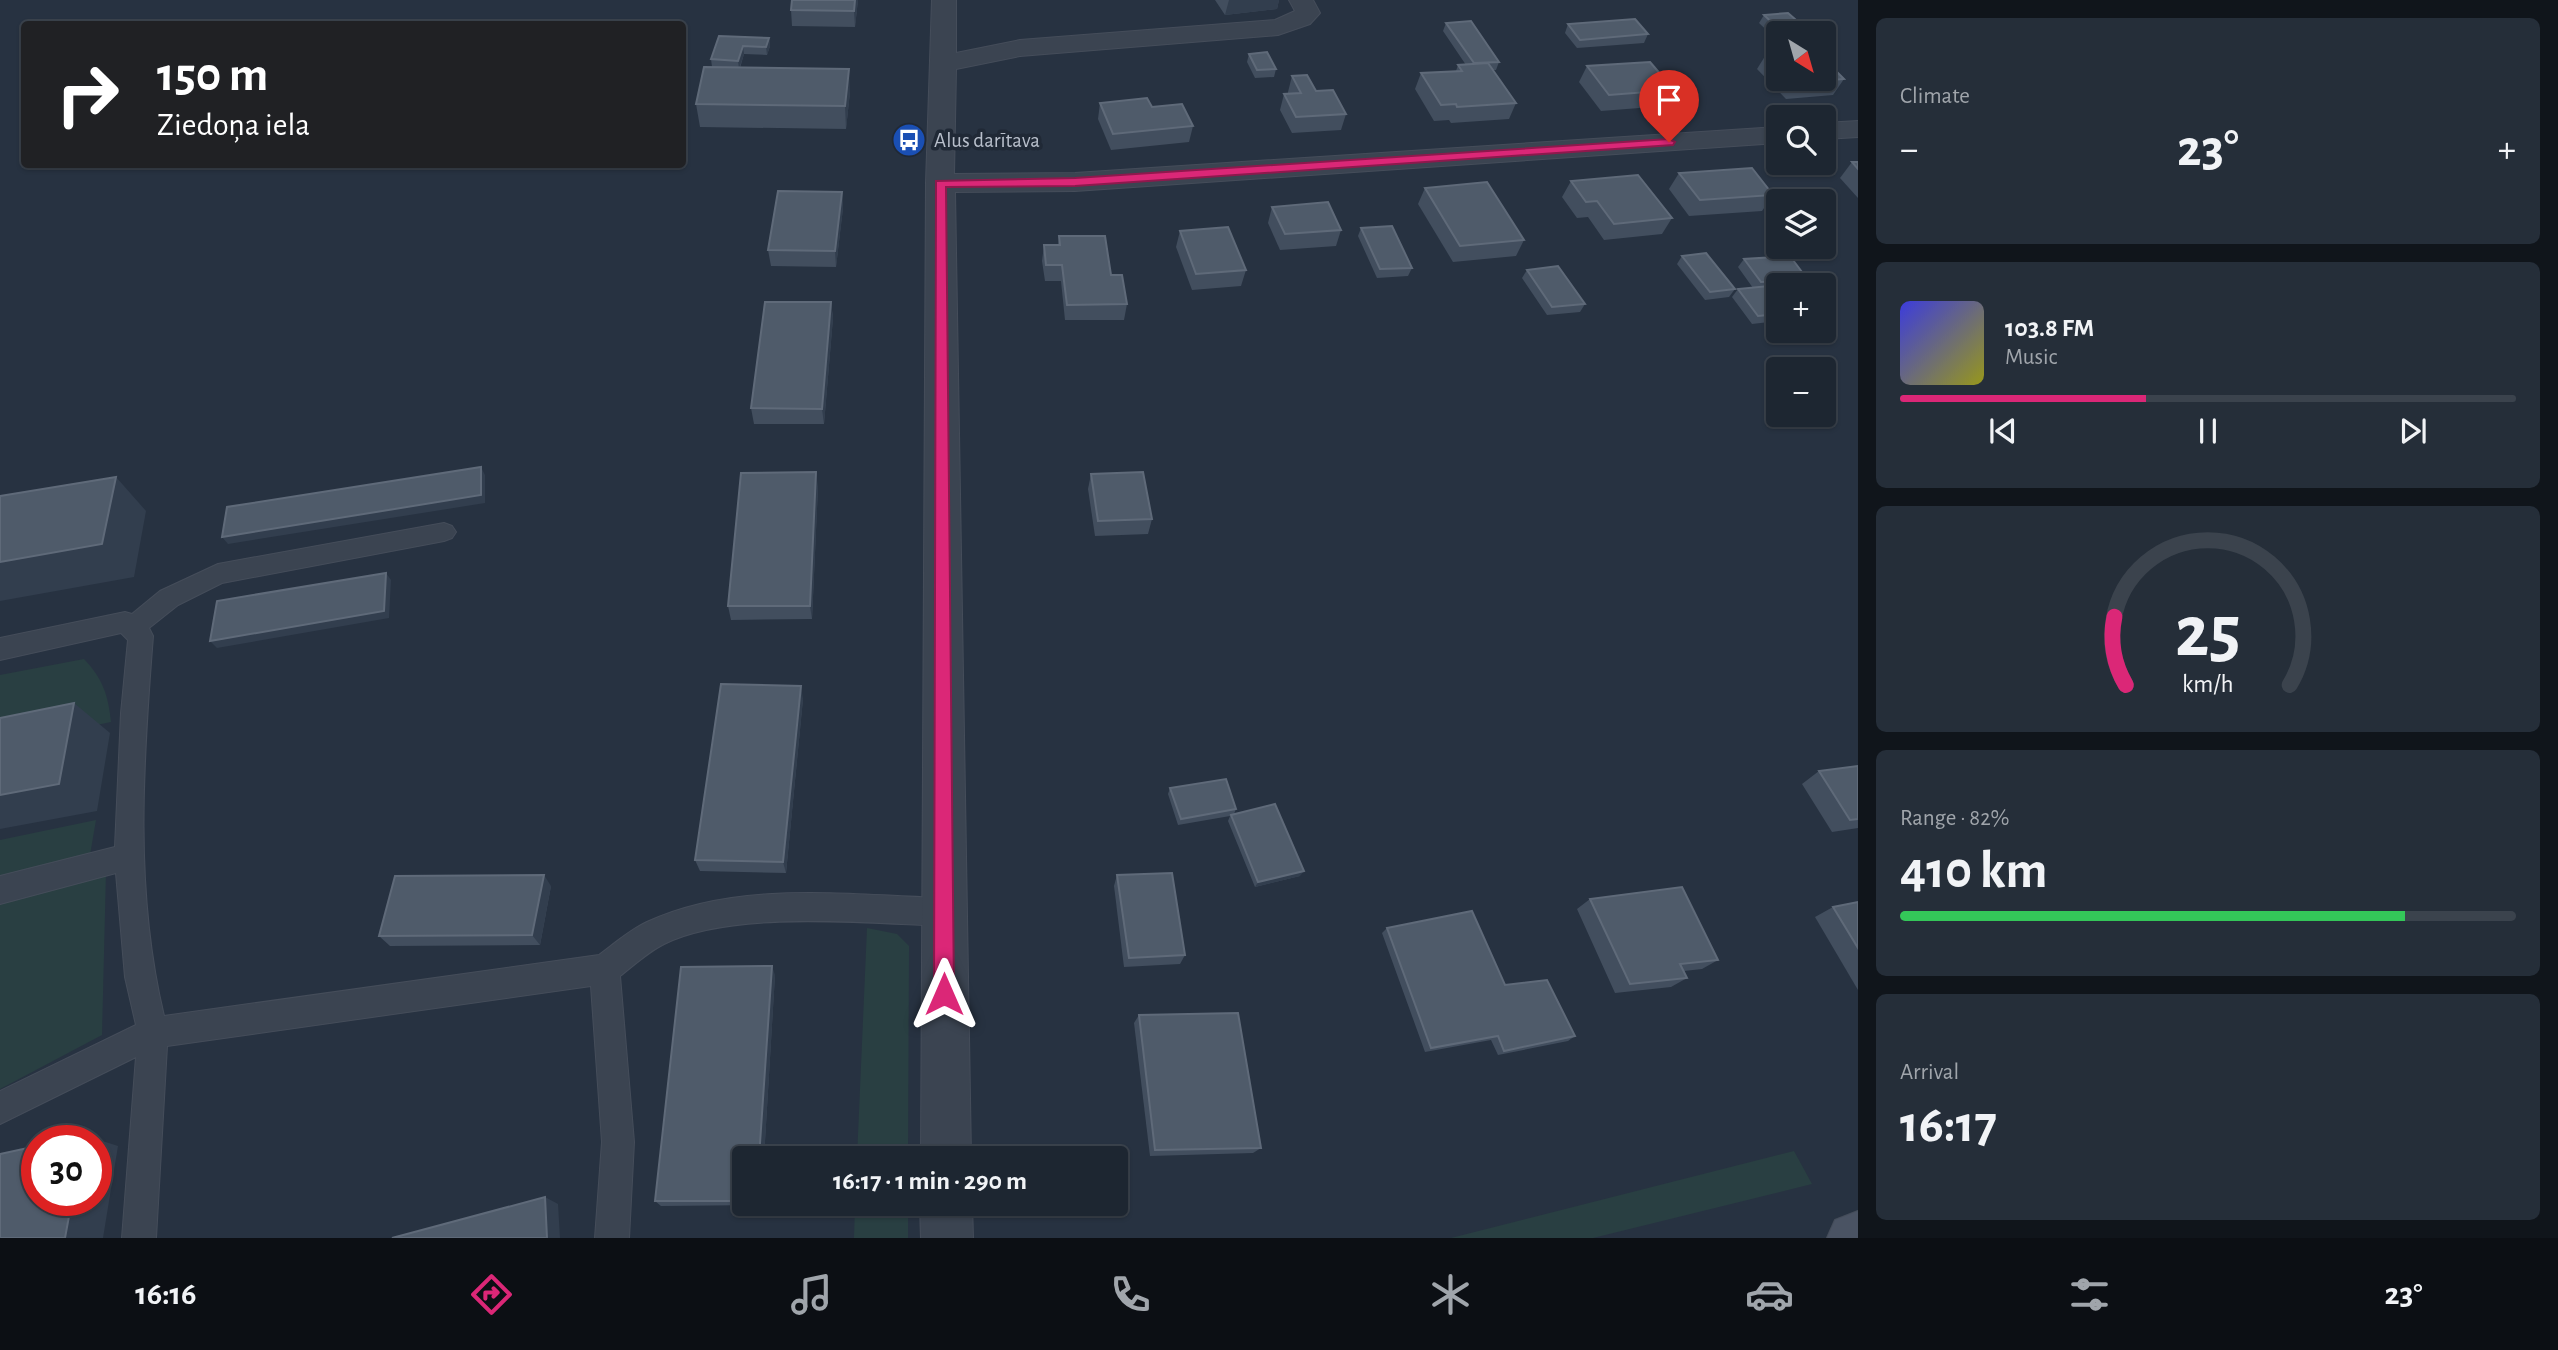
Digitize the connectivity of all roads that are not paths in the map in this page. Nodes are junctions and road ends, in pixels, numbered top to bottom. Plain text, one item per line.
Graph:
1 (944, 0) edge
2 (1301, 0) edge
3 (943, 64) junction
4 (1858, 129) edge
5 (1836, 130) edge
6 (1766, 136) edge
7 (940, 183) junction
8 (444, 531) dead end
9 (132, 628) junction
10 (0, 649) edge
11 (128, 857) junction
12 (0, 890) edge
13 (943, 912) junction
14 (605, 969) junction
15 (153, 1033) junction
16 (0, 1108) edge
17 (946, 1146) edge
18 (946, 1216) edge
19 (139, 1238) edge
20 (612, 1238) edge
21 (947, 1238) edge

1 - 3 street
2 - 3 street
3 - 7 street
4 - 5 street
6 - 7 street
7 - 13 street
8 - 9 lane
9 - 10 lane
9 - 11 lane
11 - 12 lane
11 - 15 lane
13 - 14 lane
13 - 17 street
14 - 15 lane
14 - 20 lane
15 - 16 lane
15 - 19 lane
18 - 21 street

